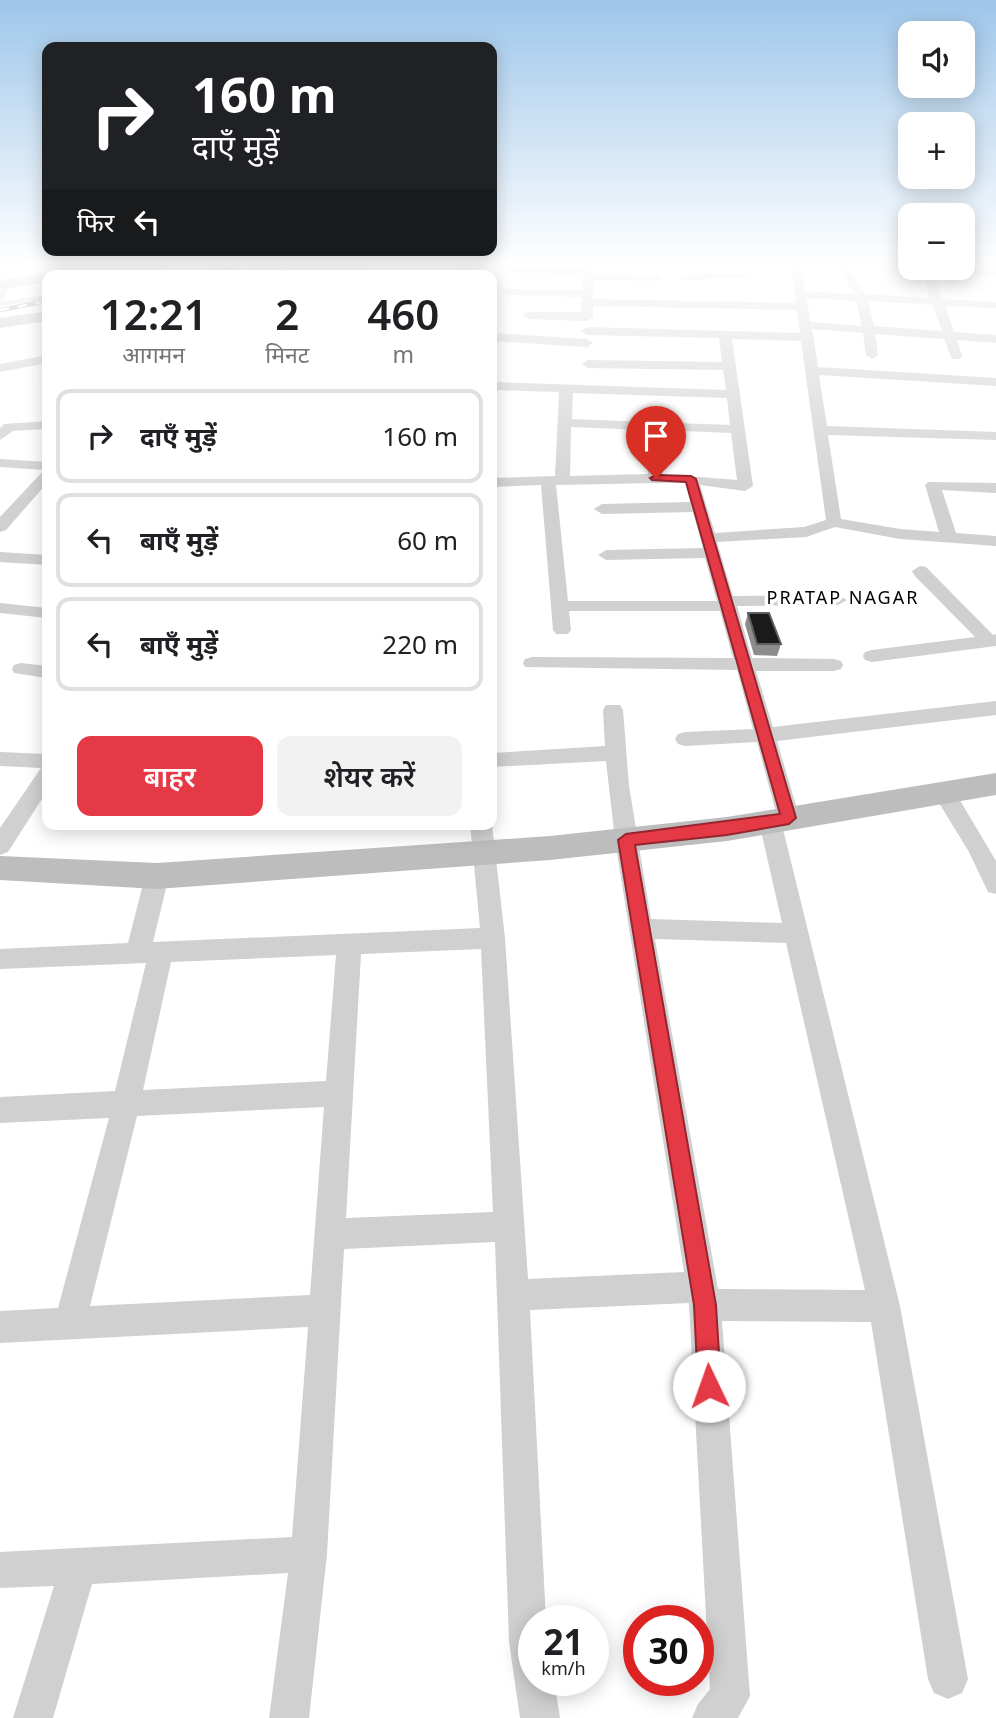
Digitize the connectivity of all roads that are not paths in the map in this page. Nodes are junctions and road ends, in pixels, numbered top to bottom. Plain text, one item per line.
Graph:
1 (587, 345) edge
2 (726, 345) edge
3 (806, 345) edge
4 (871, 345) edge
5 (952, 345) edge
6 (873, 355) dead end
7 (956, 356) dead end
8 (42, 360) edge
9 (588, 364) junction
10 (729, 366) junction
11 (0, 368) edge
12 (811, 371) junction
13 (996, 382) edge
14 (497, 386) edge
15 (566, 389) junction
16 (589, 390) junction
17 (733, 394) junction
18 (565, 423) junction
19 (42, 425) edge
20 (650, 426) junction
21 (737, 429) junction
22 (820, 430) junction
23 (0, 436) edge
24 (996, 436) edge
25 (0, 463) edge
26 (42, 466) edge
27 (656, 478) junction
28 (691, 479) junction
29 (42, 480) edge
30 (555, 480) junction
31 (497, 482) edge
32 (996, 488) edge
33 (699, 507) junction
34 (601, 509) dead end
35 (834, 522) junction
36 (0, 527) edge
37 (949, 538) junction
38 (996, 541) edge
39 (710, 546) junction
40 (606, 555) dead end
41 (0, 556) edge
42 (42, 560) edge
43 (920, 571) dead end
44 (838, 600) dead end
45 (727, 604) junction
46 (560, 606) junction
47 (0, 608) edge
48 (42, 612) edge
49 (562, 630) dead end
50 (993, 640) edge
51 (872, 656) dead end
52 (532, 663) dead end
53 (834, 665) dead end
54 (745, 666) junction
55 (21, 669) dead end
56 (42, 671) edge
57 (996, 708) edge
58 (613, 710) dead end
59 (765, 735) junction
60 (685, 739) dead end
61 (616, 753) junction
62 (0, 758) edge
63 (497, 760) edge
64 (42, 761) edge
65 (42, 782) edge
66 (996, 784) edge
67 (944, 793) junction
68 (779, 820) junction
69 (483, 838) edge
70 (626, 840) junction
71 (0, 846) edge
72 (0, 868) edge
73 (157, 876) junction
74 (996, 885) edge
75 (641, 929) junction
76 (797, 933) junction
77 (493, 938) junction
78 (349, 944) junction
79 (150, 953) junction
80 (0, 959) edge
81 (340, 1093) junction
82 (125, 1105) junction
83 (0, 1110) edge
84 (509, 1226) junction
85 (331, 1234) junction
86 (513, 1295) junction
87 (703, 1296) junction
88 (884, 1306) junction
89 (326, 1310) junction
90 (70, 1323) junction
91 (0, 1327) edge
92 (309, 1554) junction
93 (79, 1565) junction
94 (0, 1570) edge
95 (526, 1605) edge
96 (948, 1679) dead end
97 (537, 1696) edge
98 (33, 1718) edge
99 (289, 1718) edge
100 (540, 1718) edge
101 (712, 1718) edge

1 - 9 street
2 - 10 street
3 - 12 street
4 - 6 street
5 - 7 street
8 - 11 street
9 - 10 street
9 - 16 street
10 - 17 street
12 - 13 street
12 - 22 street
14 - 15 street
15 - 16 street
15 - 18 street
16 - 17 street
17 - 21 street
18 - 20 street
18 - 30 street
19 - 23 street
20 - 21 street
20 - 27 street
21 - 28 street
22 - 24 street
22 - 35 street
25 - 26 street
27 - 28 street
27 - 30 street
28 - 33 street
29 - 36 street
30 - 31 street
30 - 46 street
32 - 37 street
33 - 34 street
33 - 39 street
35 - 37 street
35 - 39 street
37 - 38 street
39 - 40 street
39 - 45 street
41 - 42 street
43 - 50 street
44 - 45 street
45 - 46 street
45 - 54 street
46 - 49 street
47 - 48 street
50 - 51 street
52 - 54 street
53 - 54 street
54 - 59 street
55 - 56 street
57 - 59 street
58 - 61 street
59 - 60 street
59 - 68 street
61 - 63 street
61 - 70 street
62 - 64 street
65 - 71 street
66 - 67 street
67 - 68 street
67 - 74 street
68 - 70 street
68 - 76 street
69 - 70 street
69 - 73 street
69 - 77 street
70 - 75 street
72 - 73 street
73 - 79 street
75 - 76 street
75 - 87 street
76 - 88 street
77 - 78 street
77 - 84 street
78 - 79 street
78 - 81 street
79 - 80 street
79 - 82 street
81 - 82 street
81 - 85 street
82 - 83 street
82 - 90 street
84 - 85 street
84 - 86 street
85 - 89 street
86 - 87 street
86 - 95 street
87 - 88 street
87 - 101 street
88 - 96 street
89 - 90 street
89 - 92 street
90 - 91 street
92 - 93 street
92 - 99 street
93 - 94 street
93 - 98 street
97 - 100 street

